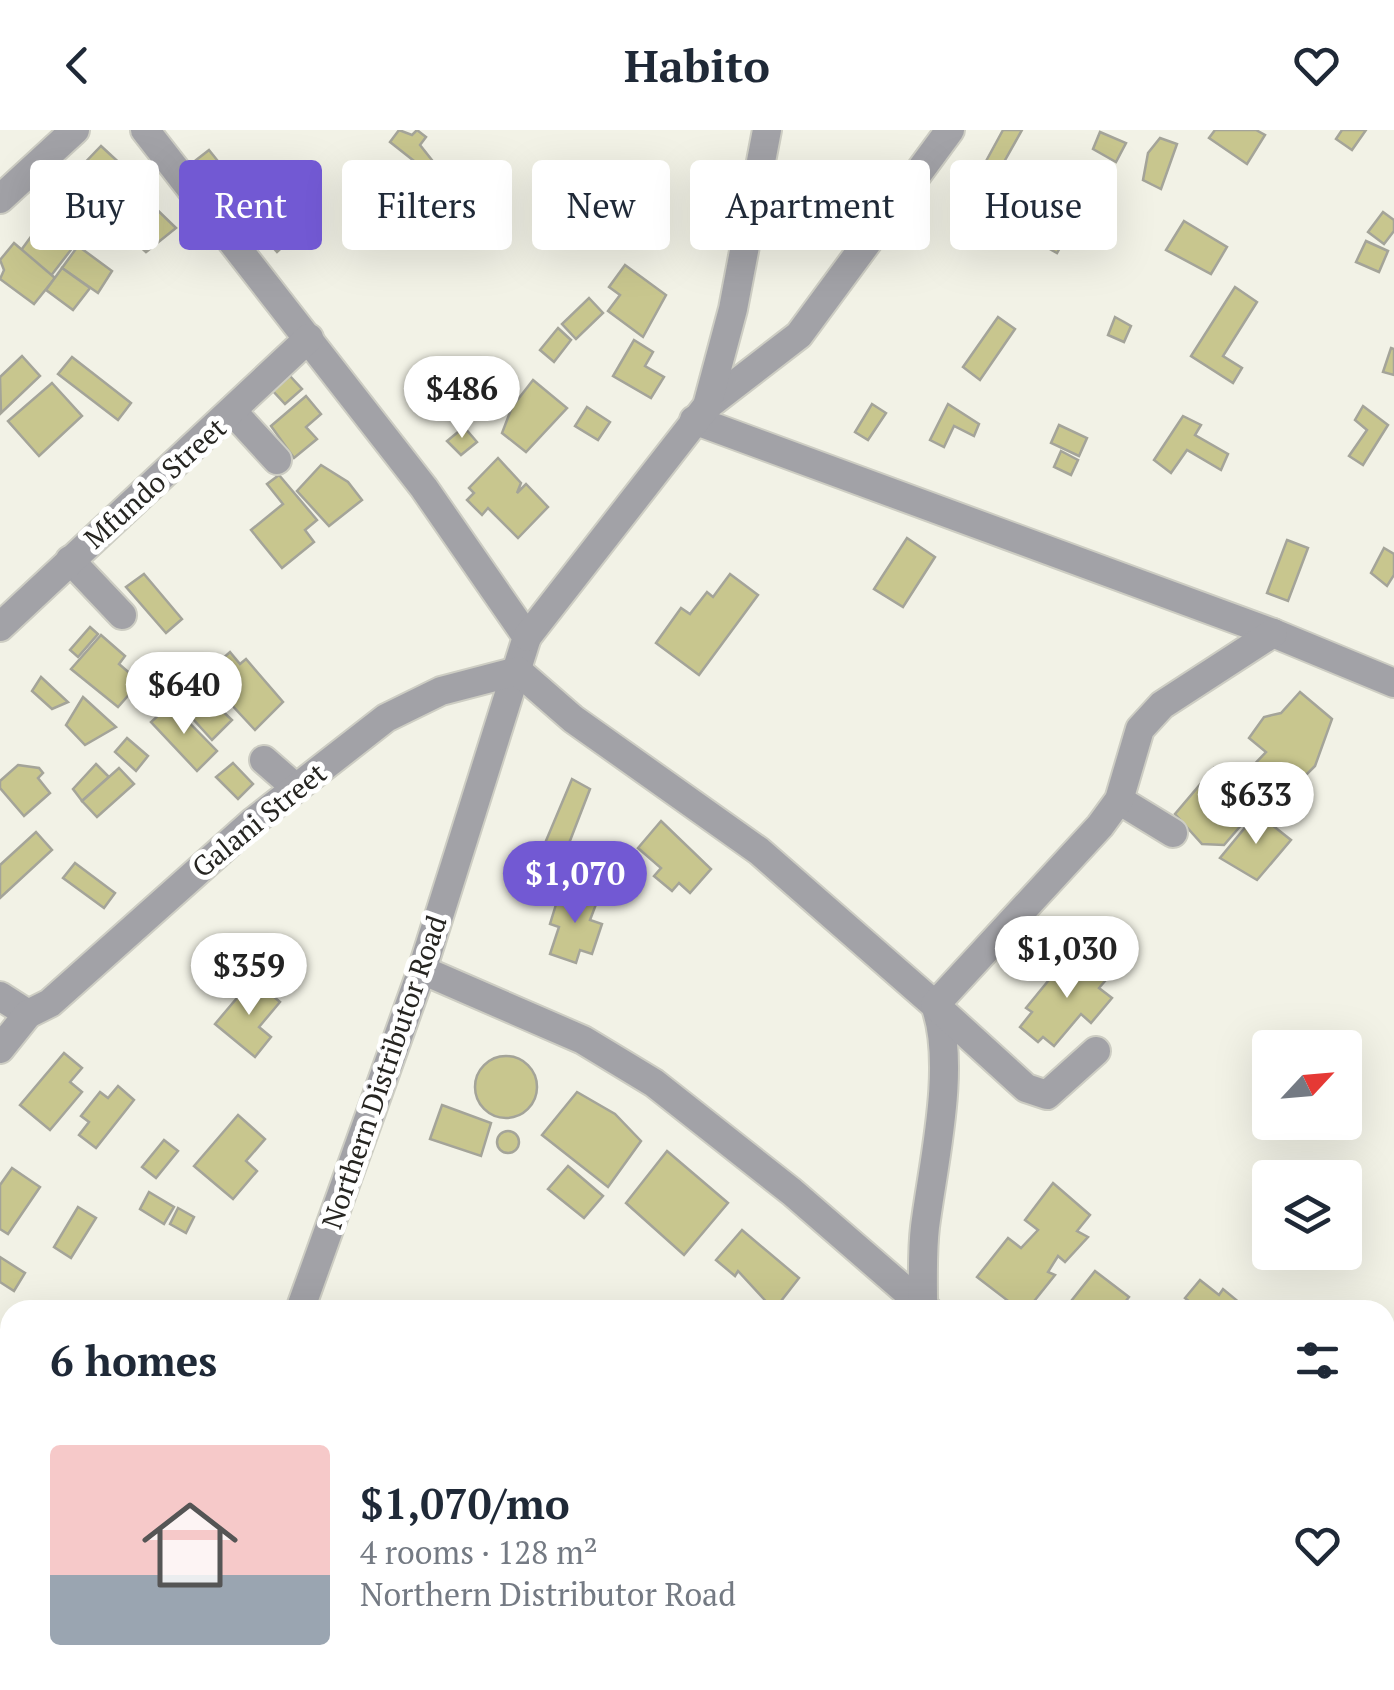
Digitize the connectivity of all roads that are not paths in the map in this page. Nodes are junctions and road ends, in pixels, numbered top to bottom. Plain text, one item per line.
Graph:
1 (75, 130) edge
2 (145, 130) edge
3 (767, 130) edge
4 (950, 130) edge
5 (0, 199) edge
6 (309, 338) junction
7 (233, 412) junction
8 (701, 413) junction
9 (277, 460) dead end
10 (70, 560) junction
11 (122, 615) dead end
12 (0, 627) edge
13 (1273, 634) junction
14 (527, 637) junction
15 (518, 672) junction
16 (1394, 683) edge
17 (264, 760) dead end
18 (296, 788) junction
19 (1119, 800) junction
20 (1173, 833) dead end
21 (422, 970) junction
22 (0, 996) edge
23 (936, 1005) junction
24 (28, 1014) junction
25 (0, 1049) edge
26 (1096, 1051) dead end
27 (304, 1300) edge
28 (917, 1300) edge
29 (925, 1300) edge

1 - 5 street
2 - 6 street
3 - 8 street
4 - 8 street
6 - 7 street, Mfundo Street
6 - 14 street
7 - 9 street
7 - 10 street, Mfundo Street
8 - 13 street
8 - 14 street
10 - 11 street
10 - 12 street, Mfundo Street
13 - 16 street
13 - 19 street
14 - 15 street, Northern Distributor Road
15 - 18 street, Galani Street
15 - 21 street, Northern Distributor Road
15 - 23 street
17 - 18 street
18 - 24 street, Galani Street
19 - 20 street
19 - 23 street
21 - 27 street, Northern Distributor Road
21 - 28 street
22 - 24 street
23 - 26 street
23 - 29 street
24 - 25 street, Galani Street

